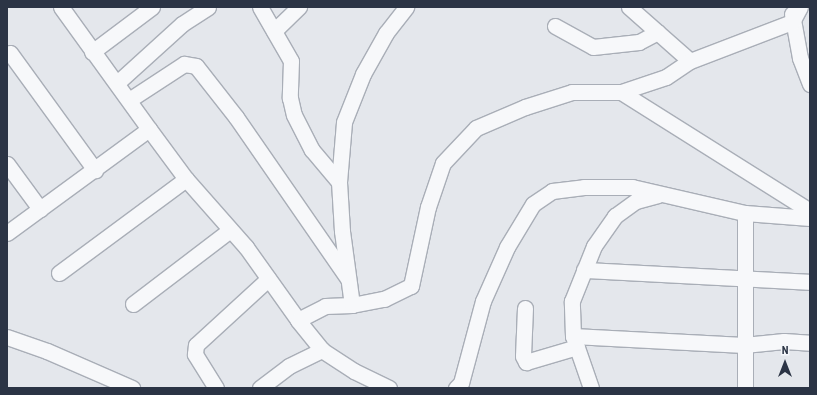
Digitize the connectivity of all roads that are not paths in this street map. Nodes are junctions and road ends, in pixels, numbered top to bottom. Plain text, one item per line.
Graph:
1 (61, 7) edge
2 (208, 7) edge
3 (299, 7) edge
4 (406, 7) edge
5 (629, 7) edge
6 (792, 7) edge
7 (800, 7) edge
8 (147, 9) edge
9 (264, 9) edge
10 (792, 22) junction
11 (555, 26) dead end
12 (274, 31) junction
13 (658, 32) junction
14 (92, 52) junction
15 (10, 53) dead end
16 (690, 61) junction
17 (117, 84) junction
18 (810, 84) edge
19 (621, 92) junction
20 (129, 100) junction
21 (149, 129) junction
22 (7, 164) edge
23 (95, 170) junction
24 (186, 179) junction
25 (339, 182) junction
26 (659, 195) junction
27 (40, 209) junction
28 (810, 211) edge
29 (745, 213) junction
30 (810, 218) edge
31 (230, 230) junction
32 (7, 233) edge
33 (584, 270) junction
34 (59, 273) dead end
35 (744, 277) junction
36 (268, 279) junction
37 (348, 279) junction
38 (810, 282) edge
39 (133, 304) dead end
40 (352, 305) junction
41 (525, 308) dead end
42 (298, 320) junction
43 (7, 337) edge
44 (575, 341) junction
45 (810, 343) edge
46 (744, 344) junction
47 (322, 350) junction
48 (132, 388) edge
49 (216, 388) edge
50 (260, 388) edge
51 (389, 388) edge
52 (456, 388) edge
53 (591, 388) edge
54 (744, 388) edge

1 - 14 street
2 - 17 street
3 - 12 street
4 - 25 street
5 - 13 street
6 - 10 street
7 - 10 street
8 - 14 street
9 - 12 street
10 - 16 street
10 - 18 street
11 - 13 street
12 - 25 street
13 - 16 street
14 - 17 street
15 - 23 street
16 - 19 street
17 - 20 street
19 - 28 street
19 - 40 street
20 - 21 street
20 - 37 street
21 - 23 street
21 - 24 street
22 - 27 street
23 - 27 street
24 - 31 street
24 - 34 street
25 - 37 street
26 - 29 street
26 - 33 street
26 - 52 street
27 - 32 street
29 - 30 street
29 - 35 street
31 - 36 street
31 - 39 street
33 - 35 street
33 - 44 street
35 - 38 street
35 - 46 street
36 - 42 street
36 - 49 street
37 - 40 street
40 - 42 street
41 - 44 street
42 - 47 street
43 - 48 street
44 - 46 street
44 - 53 street
45 - 46 street
46 - 54 street
47 - 50 street
47 - 51 street

